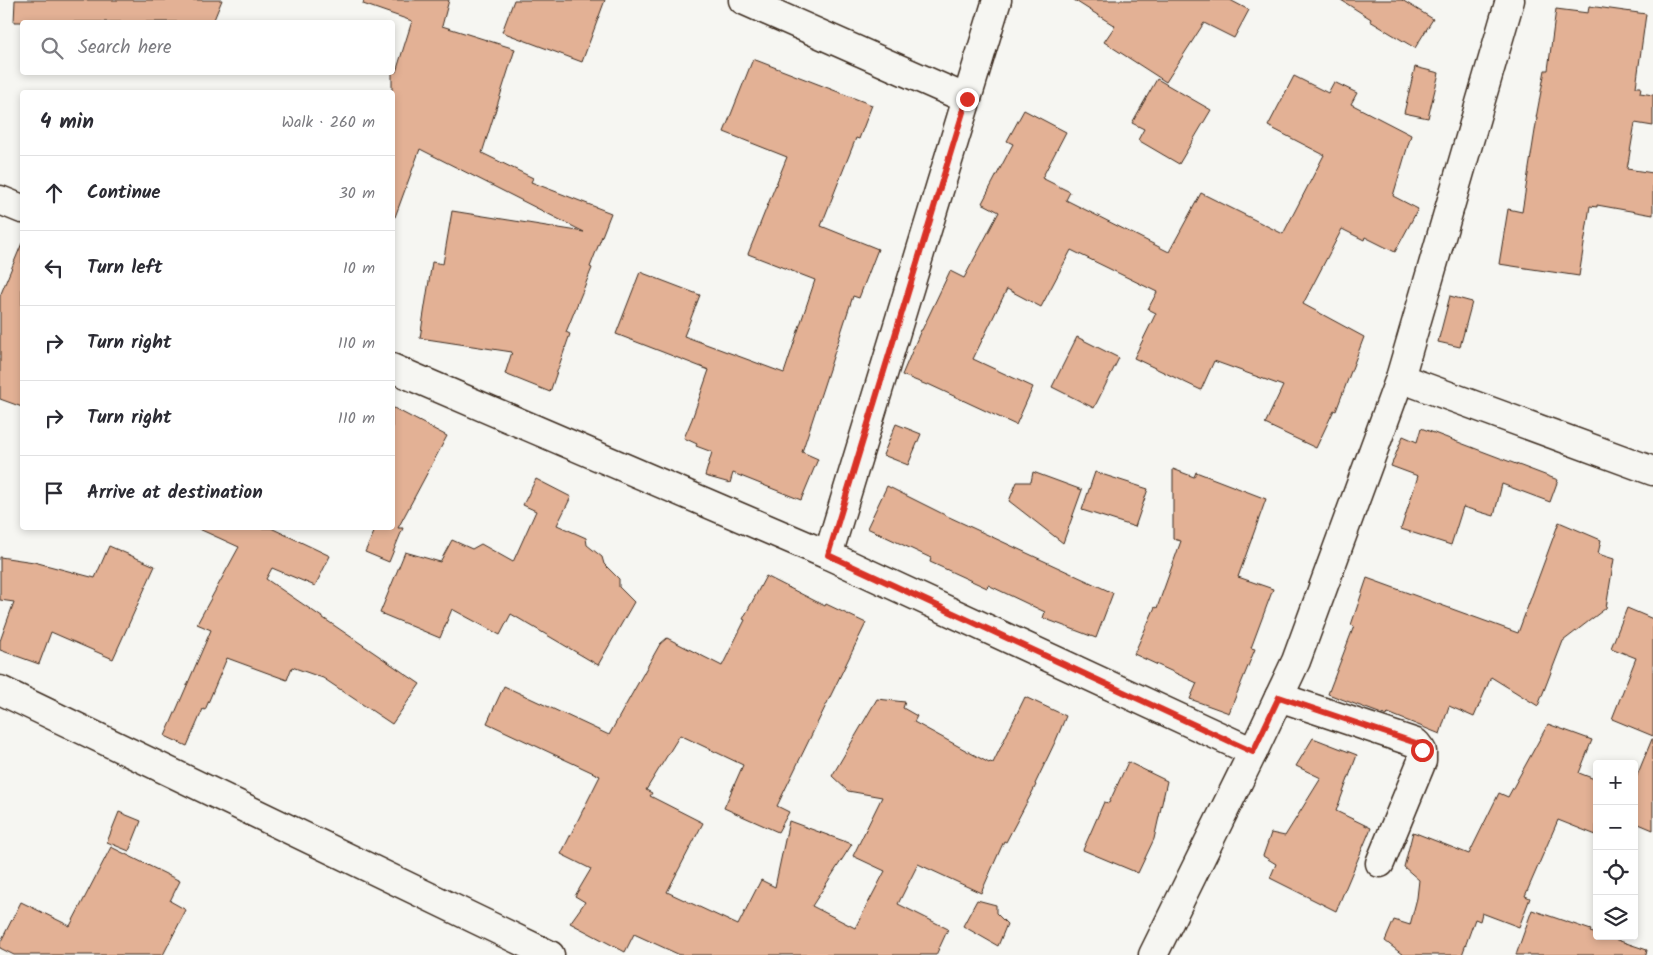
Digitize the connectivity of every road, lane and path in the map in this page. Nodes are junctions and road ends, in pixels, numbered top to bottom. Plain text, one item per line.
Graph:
1 (743, 0) edge
2 (997, 0) edge
3 (1510, 0) edge
4 (967, 99) junction
5 (0, 200) edge
6 (20, 208) edge
7 (395, 369) edge
8 (1400, 378) junction
9 (1653, 471) edge
10 (828, 555) junction
11 (0, 690) edge
12 (1279, 697) junction
13 (1253, 752) junction
14 (1380, 863) dead end
15 (550, 955) edge
16 (1153, 955) edge

1 - 4 street
2 - 4 street
3 - 8 street
4 - 10 street
5 - 6 street
7 - 10 street
8 - 9 street
8 - 12 street
10 - 13 street
11 - 15 street
12 - 13 street
12 - 14 street
13 - 16 street

